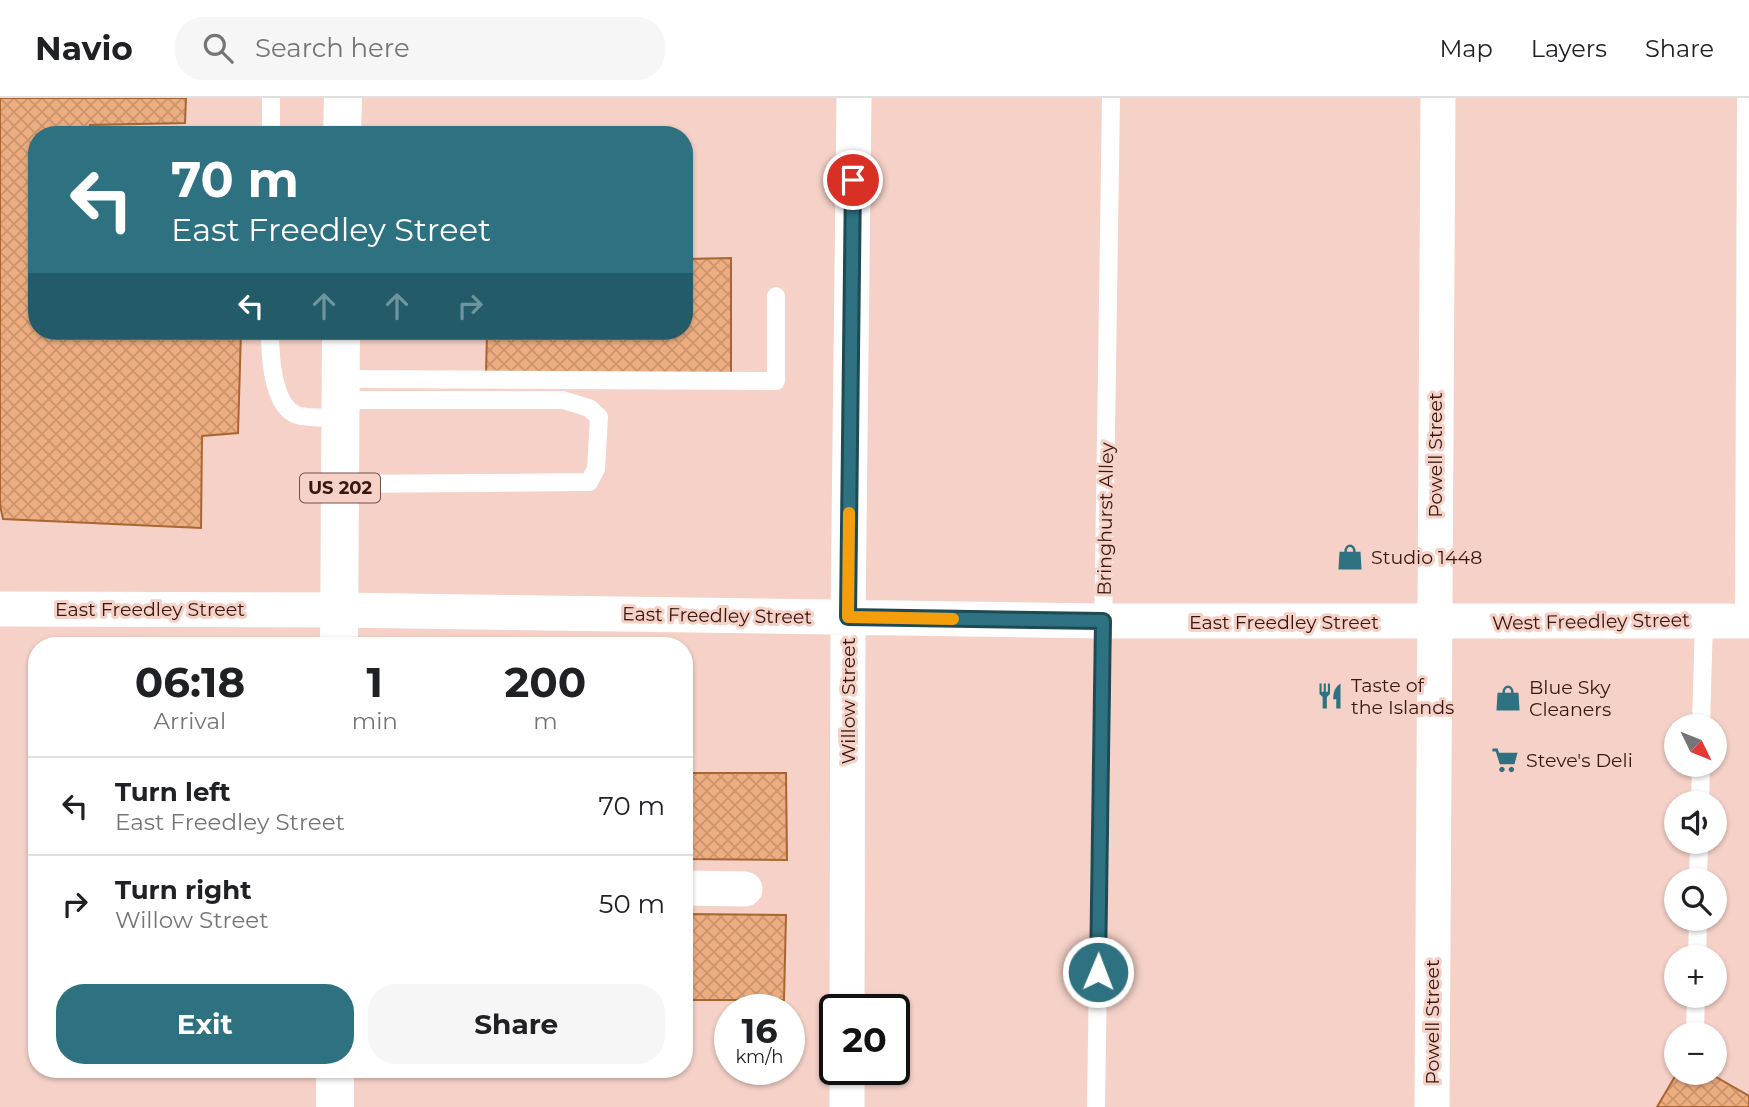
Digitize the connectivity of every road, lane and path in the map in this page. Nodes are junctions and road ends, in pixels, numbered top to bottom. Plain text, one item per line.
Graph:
1 (271, 98) edge
2 (343, 98) edge
3 (854, 98) edge
4 (1111, 98) edge
5 (1438, 98) edge
6 (1746, 98) edge
7 (271, 126) edge
8 (342, 126) edge
9 (776, 296) dead end
10 (270, 340) edge
11 (341, 340) edge
12 (1748, 354) edge
13 (341, 399) junction
14 (340, 484) junction
15 (0, 609) edge
16 (848, 617) junction
17 (1704, 620) junction
18 (1103, 621) junction
19 (1746, 621) edge
20 (1434, 623) junction
21 (339, 628) edge
22 (1702, 714) edge
23 (693, 888) edge
24 (745, 889) dead end
25 (848, 994) edge
26 (335, 1078) edge
27 (847, 1085) edge
28 (335, 1107) edge
29 (847, 1107) edge
30 (1096, 1107) edge
31 (1432, 1107) edge

1 - 7 lane
2 - 8 highway
3 - 16 street, Willow Street
4 - 18 lane, Bringhurst Alley
5 - 20 street, Powell Street
6 - 12 lane
9 - 13 lane
10 - 13 lane
11 - 13 highway, US 202
12 - 19 lane
13 - 14 highway, US 202
13 - 14 lane
14 - 21 highway, US 202
15 - 21 street, East Freedley Street
16 - 18 street, East Freedley Street
16 - 21 street, East Freedley Street
16 - 25 street, Willow Street
17 - 19 street, West Freedley Street
17 - 20 street, West Freedley Street
17 - 22 lane
18 - 20 street, East Freedley Street
18 - 30 lane, Bringhurst Alley
20 - 31 street, Powell Street
23 - 24 street
26 - 28 highway
27 - 29 street

